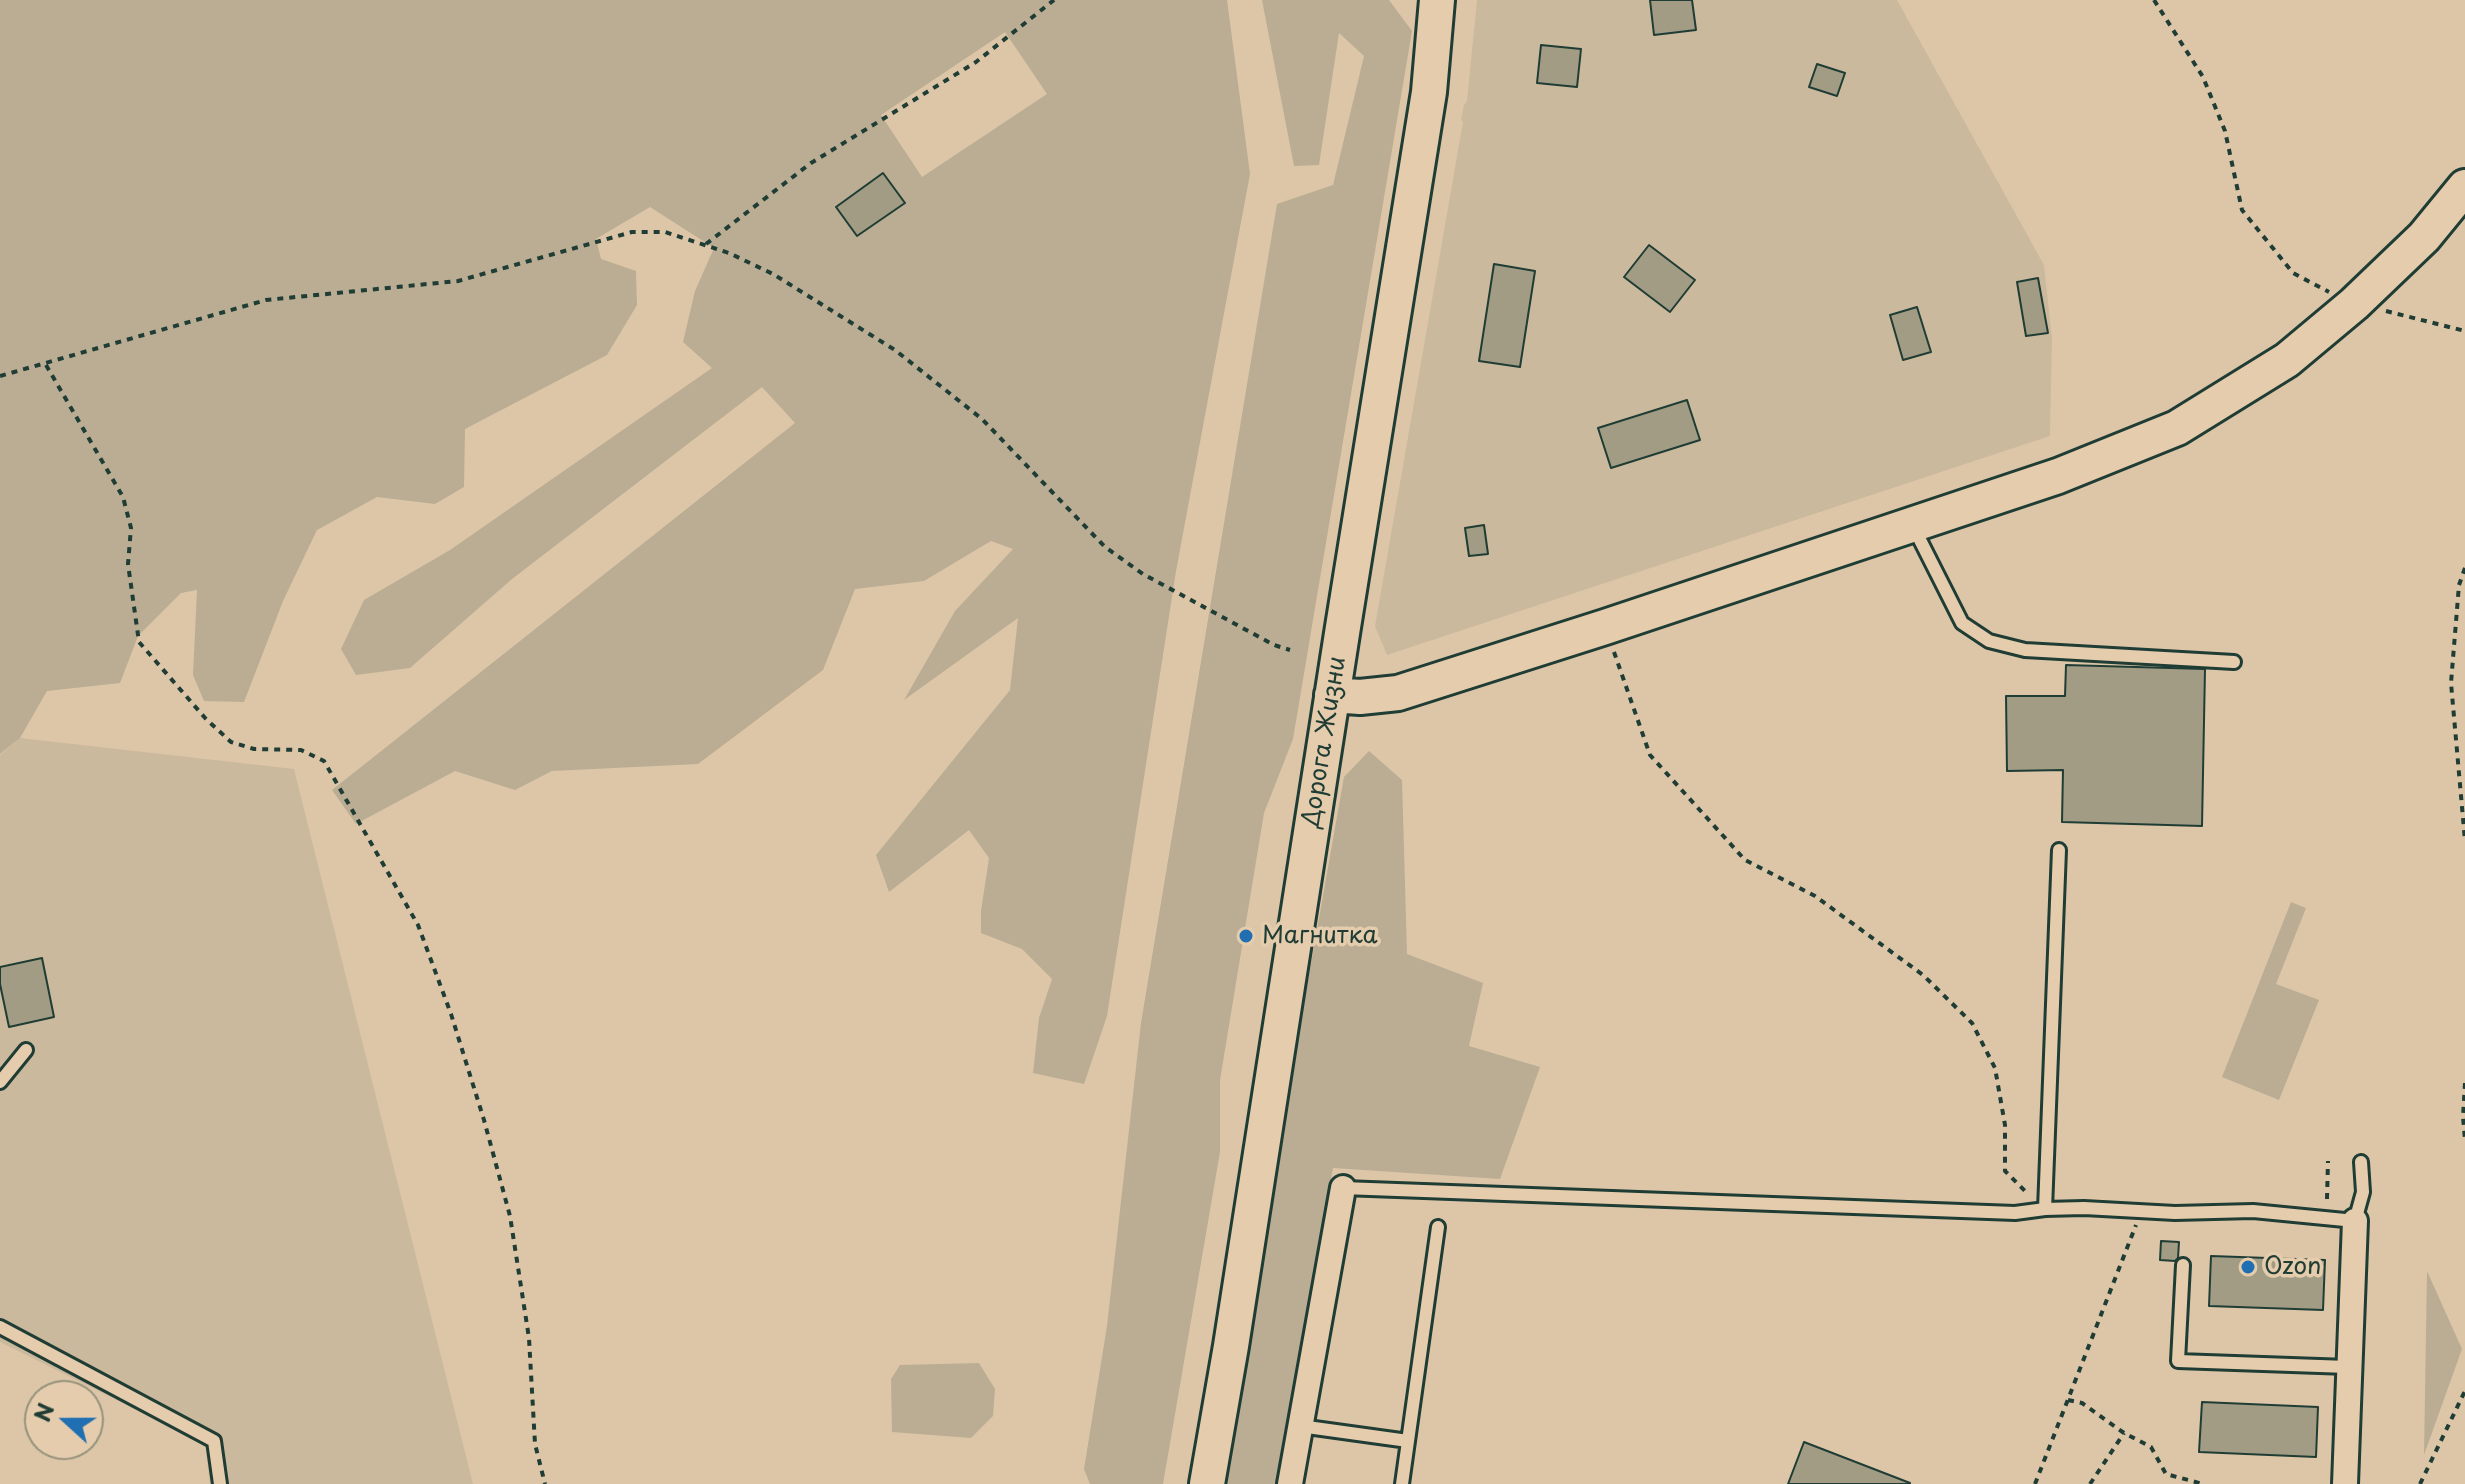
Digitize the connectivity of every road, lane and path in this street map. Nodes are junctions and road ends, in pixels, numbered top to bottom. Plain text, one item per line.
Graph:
1 (1054, 0) edge
2 (1437, 0) edge
3 (2154, 0) edge
4 (2465, 187) edge
5 (705, 245) junction
6 (2354, 304) junction
7 (2465, 331) edge
8 (45, 364) junction
9 (0, 376) edge
10 (1913, 525) junction
11 (2465, 568) edge
12 (1605, 627) junction
13 (1290, 650) dead end
14 (2234, 662) dead end
15 (1332, 695) junction
16 (2465, 841) edge
17 (2059, 850) dead end
18 (26, 1050) dead end
19 (0, 1082) edge
20 (2465, 1083) edge
21 (2465, 1140) edge
22 (2328, 1161) dead end
23 (2361, 1162) dead end
24 (1343, 1188) joint
25 (2327, 1199) dead end
26 (2045, 1209) junction
27 (2122, 1221) dead end
28 (2355, 1221) junction
29 (1438, 1227) dead end
30 (2183, 1265) dead end
31 (0, 1327) edge
32 (2348, 1367) junction
33 (2465, 1391) edge
34 (2067, 1400) junction
35 (1300, 1426) junction
36 (2124, 1433) junction
37 (1408, 1441) junction
38 (2166, 1474) junction
39 (220, 1484) edge
40 (545, 1484) edge
41 (1207, 1484) edge
42 (1290, 1484) edge
43 (1402, 1484) edge
44 (2035, 1484) edge
45 (2090, 1484) edge
46 (2169, 1484) edge
47 (2203, 1484) edge
48 (2345, 1484) edge
49 (2420, 1484) edge

1 - 5 path
2 - 15 main road, Дорога Жизни
3 - 6 path
4 - 6 main road
5 - 8 path
5 - 13 path
6 - 7 path
6 - 10 main road
8 - 9 path
8 - 40 path
10 - 12 main road
10 - 14 lane
11 - 16 path
12 - 15 main road
12 - 26 path
15 - 41 main road, Дорога Жизни
17 - 26 lane
18 - 19 lane
20 - 21 path
22 - 25 path
23 - 28 lane
24 - 26 lane
24 - 35 street
26 - 28 lane
27 - 34 path
28 - 32 street
29 - 37 lane
30 - 32 lane
31 - 39 lane
32 - 48 street
33 - 49 path
34 - 36 path
34 - 44 path
35 - 37 lane
35 - 42 street
36 - 38 path
36 - 45 path
37 - 43 lane
38 - 46 path
38 - 47 path

